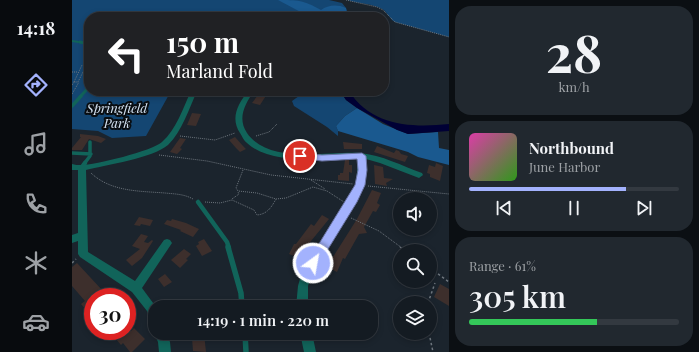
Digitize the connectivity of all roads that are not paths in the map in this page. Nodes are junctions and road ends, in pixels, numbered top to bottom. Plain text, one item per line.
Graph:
1 (72, 41) edge
2 (84, 43) edge
3 (84, 93) edge
4 (192, 96) edge
5 (248, 96) edge
6 (72, 106) edge
7 (90, 142) dead end
8 (72, 153) edge
9 (91, 154) junction
10 (362, 156) junction
11 (77, 167) edge
12 (415, 172) dead end
13 (198, 202) road end
14 (82, 236) junction
15 (72, 239) edge
16 (167, 243) dead end
17 (136, 288) junction
18 (242, 300) edge
19 (302, 300) edge
20 (148, 304) edge
21 (163, 340) edge
22 (245, 340) edge
23 (307, 340) edge
24 (165, 352) edge
25 (246, 352) edge
26 (310, 352) edge

1 - 2 lane
3 - 6 lane
4 - 11 street
5 - 10 street
7 - 9 lane
8 - 9 lane
9 - 11 lane
10 - 12 street
10 - 19 street
11 - 14 street
13 - 18 lane
14 - 15 street
14 - 17 street
16 - 17 street
17 - 20 street
21 - 24 street
22 - 25 lane
23 - 26 street

